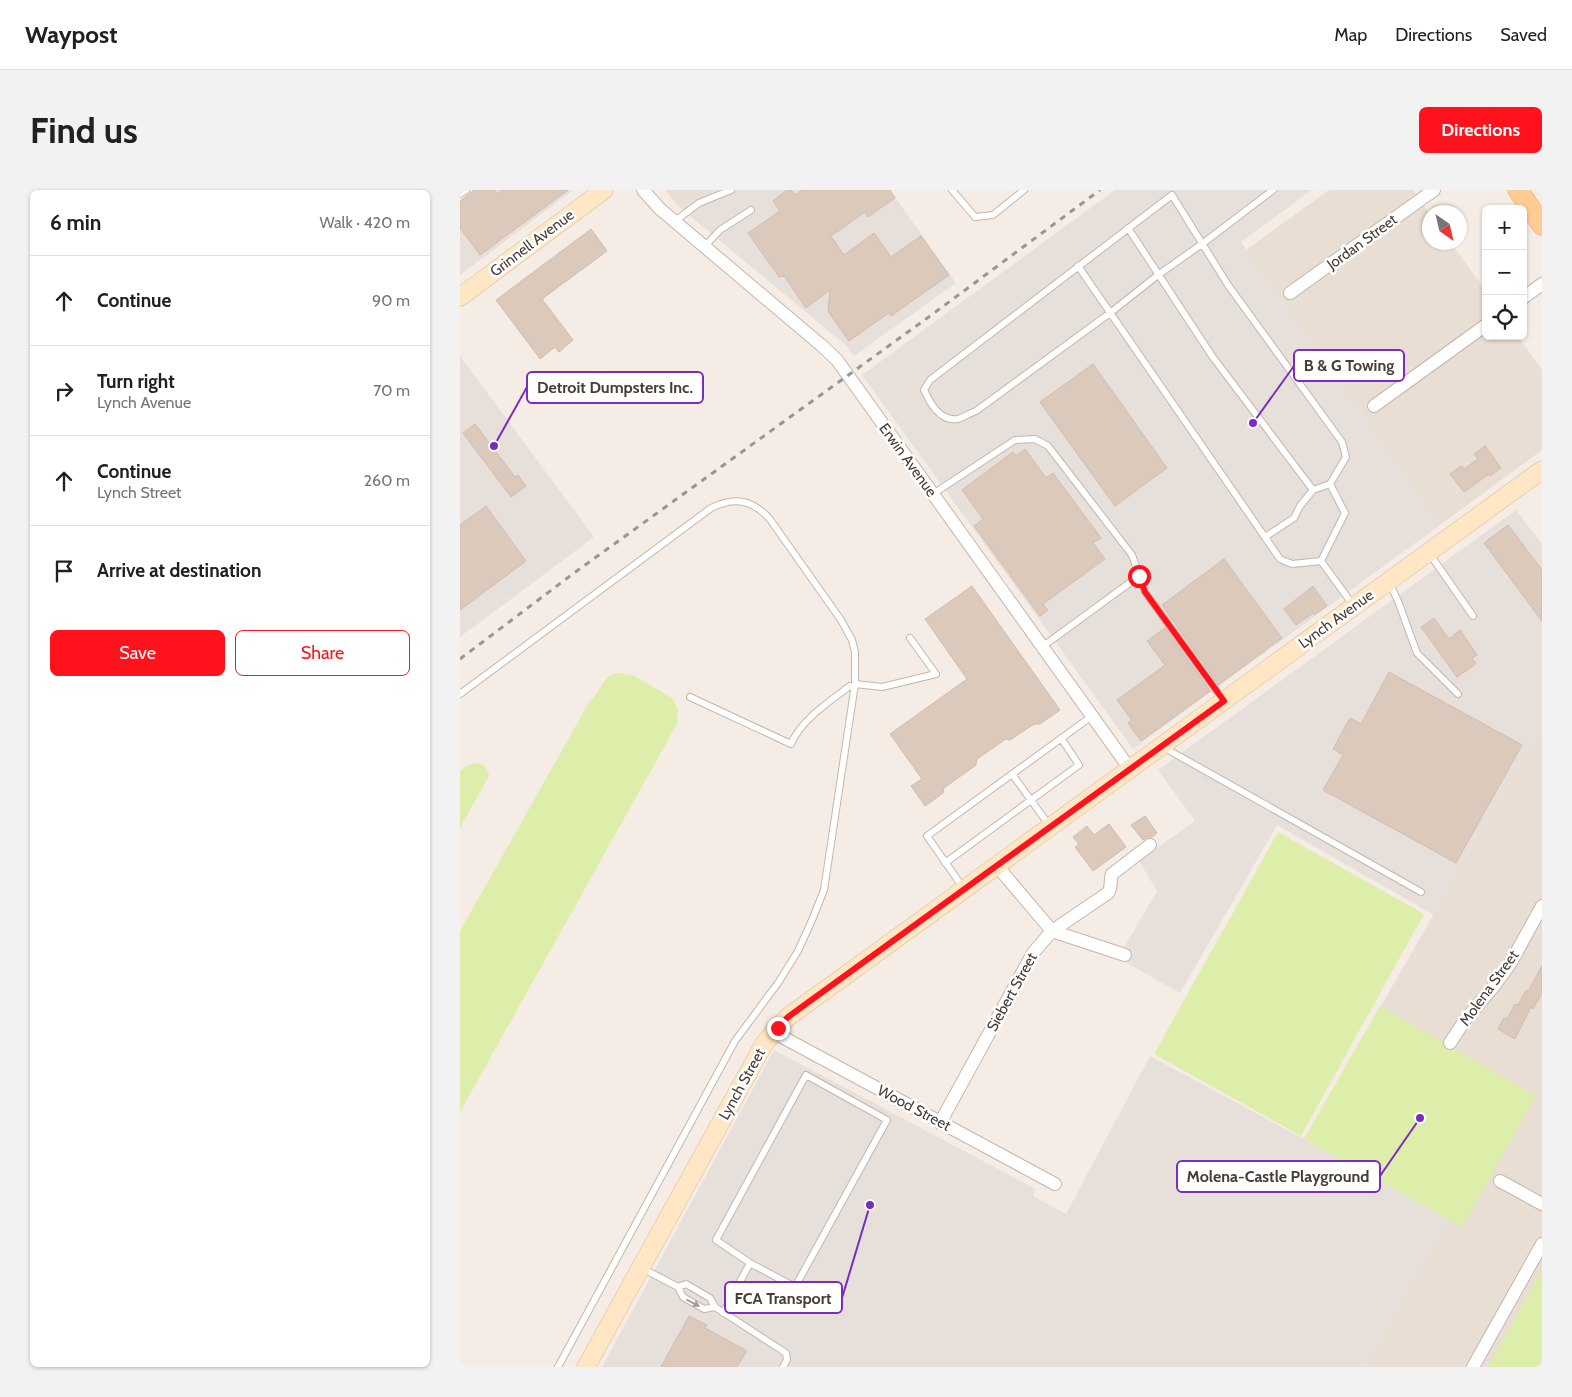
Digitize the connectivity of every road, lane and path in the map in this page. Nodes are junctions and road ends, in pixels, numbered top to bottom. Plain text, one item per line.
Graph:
1 (466, 190) edge
2 (604, 190) edge
3 (643, 190) edge
4 (731, 190) edge
5 (952, 190) edge
6 (1024, 190) edge
7 (1178, 190) edge
8 (1274, 190) edge
9 (1434, 190) edge
10 (1521, 191) edge
11 (460, 194) edge
12 (1172, 195) junction
13 (751, 210) dead end
14 (675, 221) junction
15 (1542, 225) edge
16 (1128, 228) junction
17 (1202, 244) junction
18 (704, 246) junction
19 (1078, 266) junction
20 (1158, 274) junction
21 (1542, 284) edge
22 (1290, 293) dead end
23 (1527, 295) edge
24 (460, 297) edge
25 (1110, 313) junction
26 (1482, 328) edge
27 (1374, 406) dead end
28 (1542, 470) edge
29 (1330, 484) junction
30 (1313, 490) junction
31 (933, 494) junction
32 (1265, 537) junction
33 (1428, 552) junction
34 (1321, 561) junction
35 (1139, 576) junction
36 (1388, 581) junction
37 (1354, 606) junction
38 (1473, 616) dead end
39 (910, 638) dead end
40 (1042, 647) junction
41 (856, 684) junction
42 (460, 694) edge
43 (1458, 694) dead end
44 (690, 697) dead end
45 (1224, 701) junction
46 (1092, 716) junction
47 (1061, 738) junction
48 (1162, 746) junction
49 (1130, 770) junction
50 (1012, 774) junction
51 (1031, 800) junction
52 (1050, 827) junction
53 (1150, 845) dead end
54 (945, 863) junction
55 (997, 866) junction
56 (964, 890) junction
57 (1421, 892) dead end
58 (1542, 906) edge
59 (1052, 931) junction
60 (1125, 955) dead end
61 (773, 1032) junction
62 (1450, 1043) dead end
63 (940, 1122) junction
64 (1500, 1181) dead end
65 (1055, 1184) dead end
66 (1542, 1204) edge
67 (1542, 1244) edge
68 (750, 1263) junction
69 (641, 1268) junction
70 (678, 1287) junction
71 (715, 1307) junction
72 (723, 1313) junction
73 (558, 1367) edge
74 (586, 1367) edge
75 (783, 1367) edge
76 (1473, 1367) edge

1 - 11 lane
2 - 24 street, Grinnell Avenue
3 - 14 street, Erwin Avenue
4 - 14 lane
5 - 6 lane
7 - 12 lane
8 - 17 lane
9 - 22 street, Jordan Street
10 - 15 main road
12 - 16 lane
12 - 17 lane
13 - 18 lane
14 - 18 street, Erwin Avenue
16 - 19 lane
16 - 20 lane
17 - 20 lane
17 - 29 lane
18 - 31 street, Erwin Avenue
19 - 25 lane
19 - 25 lane
20 - 25 lane
20 - 30 lane
21 - 23 street
25 - 32 lane
26 - 27 street
28 - 33 street, Lynch Avenue
29 - 30 lane
29 - 34 lane
30 - 32 lane
31 - 35 lane
31 - 40 street, Erwin Avenue
32 - 34 lane
33 - 36 street, Lynch Avenue
33 - 38 lane
34 - 37 lane
35 - 40 lane
35 - 45 lane
36 - 37 street, Lynch Avenue
36 - 43 lane
37 - 45 street, Lynch Avenue
39 - 41 lane
40 - 46 street, Erwin Avenue
41 - 42 lane
41 - 44 lane
41 - 73 lane
45 - 48 street, Lynch Avenue
46 - 47 lane
46 - 49 street, Erwin Avenue
47 - 50 lane
47 - 51 lane
48 - 49 street, Lynch Avenue
48 - 57 lane
49 - 52 street, Lynch Street
50 - 51 lane
50 - 54 lane
51 - 52 lane
51 - 54 lane
52 - 55 street, Lynch Street
53 - 59 street, Siebert Street
54 - 56 lane
55 - 56 street, Lynch Street
55 - 59 street
56 - 61 street, Lynch Street
58 - 62 street, Molena Street
59 - 60 street
59 - 63 street, Siebert Street
61 - 63 street, Wood Street
61 - 69 street, Lynch Street
63 - 65 street, Wood Street
64 - 66 street
67 - 76 street
68 - 68 lane
68 - 72 lane
69 - 70 lane
69 - 74 street, Lynch Street
70 -> 71 lane
70 - 71 lane
71 - 72 lane
72 - 75 lane

